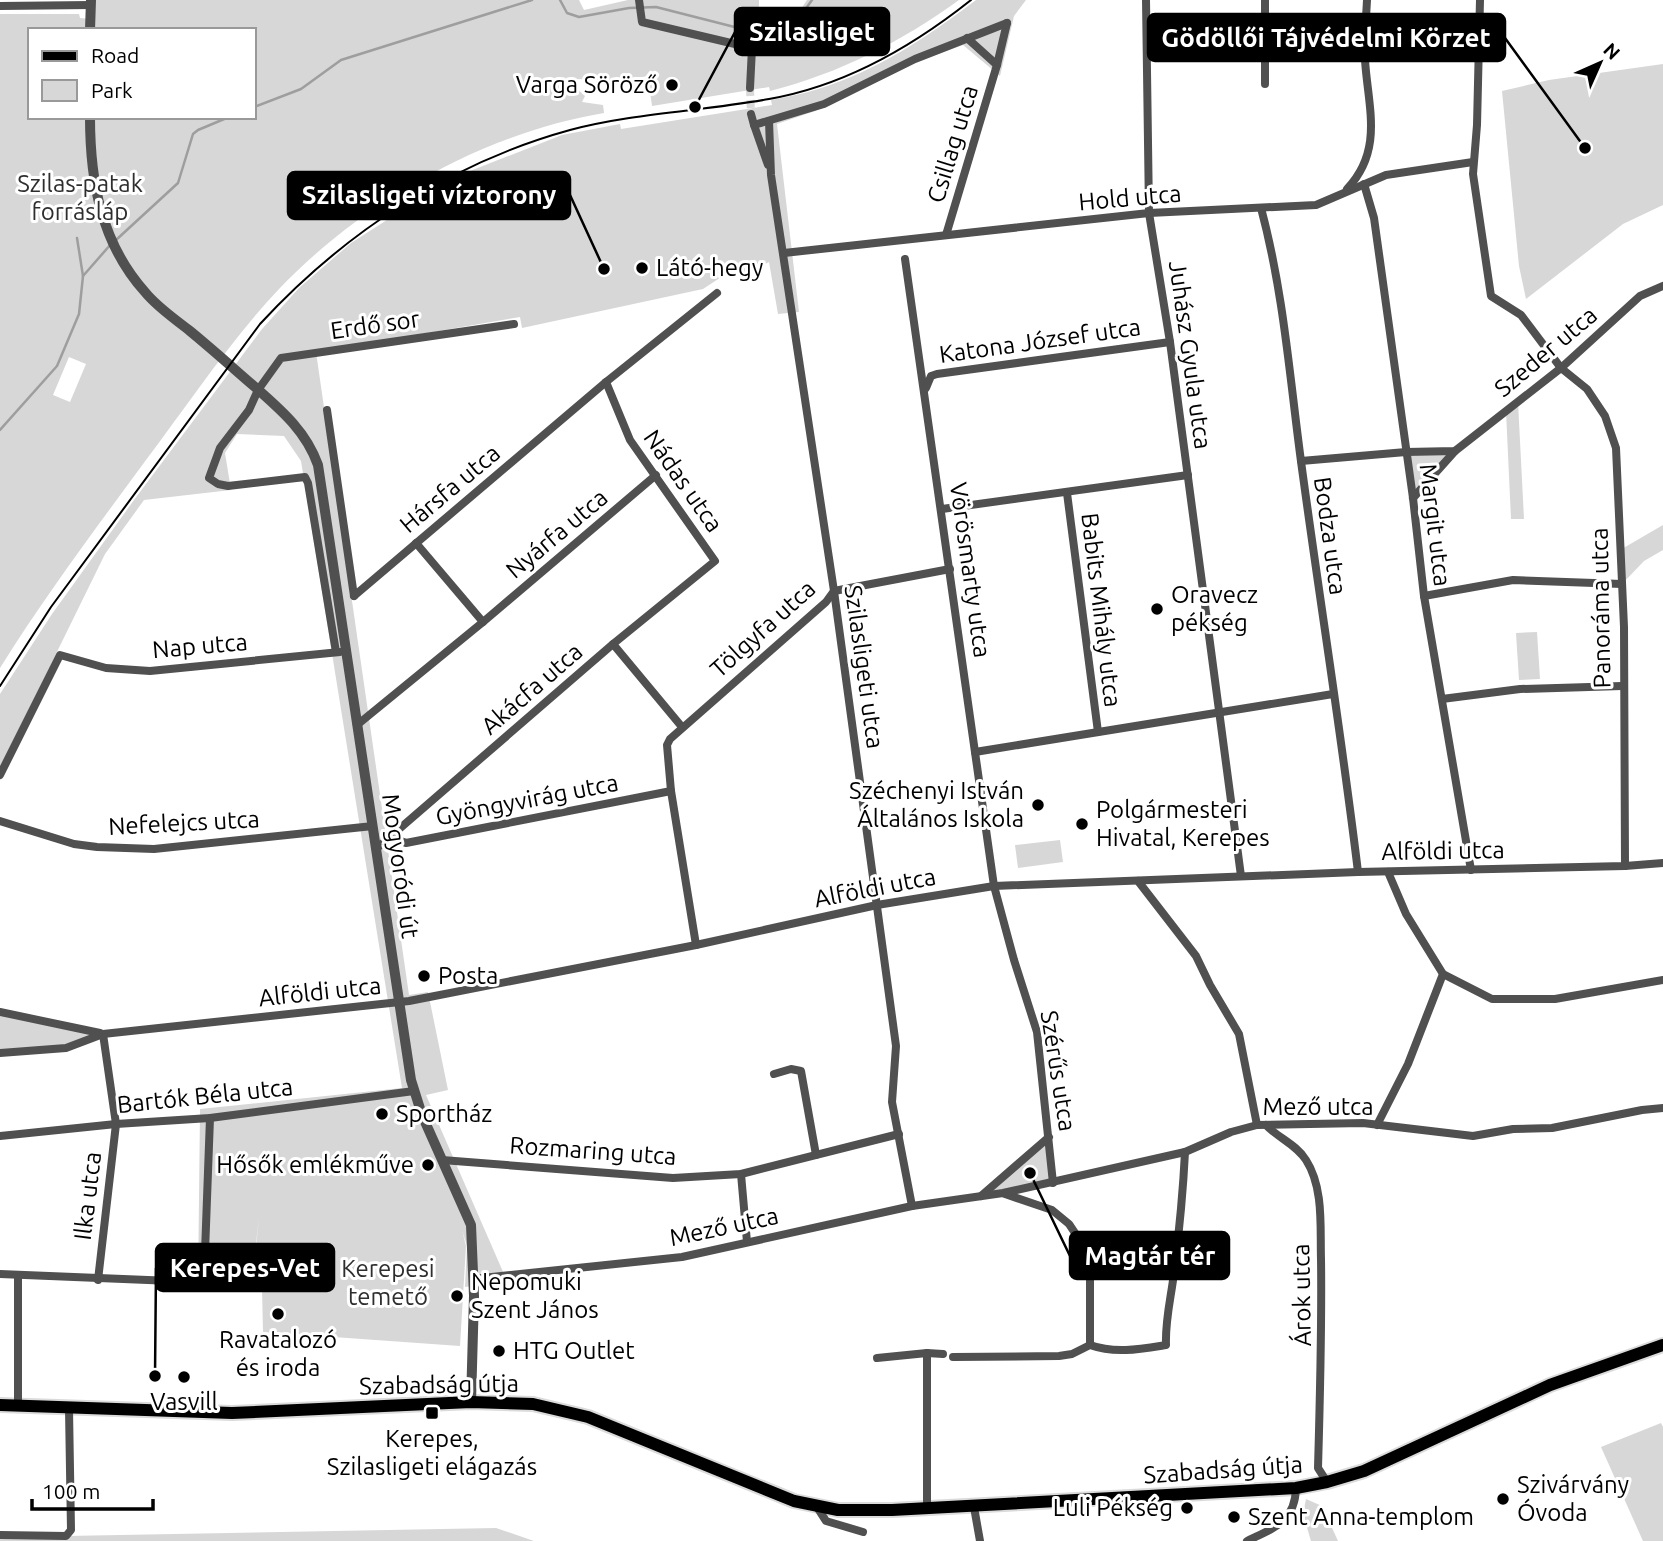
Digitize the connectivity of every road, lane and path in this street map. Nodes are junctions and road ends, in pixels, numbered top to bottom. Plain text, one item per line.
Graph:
1 (1146, 0) edge
2 (1265, 0) edge
3 (1367, 0) edge
4 (1480, 0) edge
5 (639, 1) edge
6 (90, 3) edge
7 (0, 6) edge
8 (90, 28) edge
9 (967, 38) junction
10 (997, 65) junction
11 (1265, 84) dead end
12 (750, 88) tunnel mouth
13 (751, 114) tunnel mouth
14 (90, 119) edge
15 (769, 121) junction
16 (754, 125) junction
17 (1473, 162) junction
18 (771, 175) junction
19 (1364, 184) junction
20 (1342, 194) junction
21 (1261, 208) junction
22 (1149, 214) junction
23 (946, 235) junction
24 (785, 253) junction
25 (905, 259) dead end
26 (1663, 286) edge
27 (717, 293) dead end
28 (514, 324) dead end
29 (1170, 342) junction
30 (1561, 368) junction
31 (606, 382) junction
32 (258, 390) junction
33 (925, 391) junction
34 (327, 410) dead end
35 (1406, 452) junction
36 (1455, 452) junction
37 (1301, 461) junction
38 (656, 475) junction
39 (1188, 475) junction
40 (1067, 493) junction
41 (1413, 498) junction
42 (942, 509) junction
43 (416, 543) junction
44 (715, 561) joint
45 (950, 569) junction
46 (1622, 584) junction
47 (834, 591) junction
48 (1424, 596) junction
49 (483, 622) junction
50 (613, 644) junction
51 (340, 652) junction
52 (1622, 686) junction
53 (1333, 694) junction
54 (1441, 699) junction
55 (1219, 713) junction
56 (357, 725) junction
57 (682, 727) junction
58 (1098, 732) junction
59 (975, 752) junction
60 (0, 775) edge
61 (671, 791) junction
62 (0, 821) edge
63 (373, 826) junction
64 (391, 837) junction
65 (376, 849) junction
66 (1663, 863) edge
67 (1625, 866) junction
68 (1471, 870) junction
69 (1358, 872) junction
70 (1388, 872) junction
71 (1241, 876) junction
72 (1138, 881) junction
73 (994, 886) junction
74 (877, 905) junction
75 (696, 944) junction
76 (1443, 974) junction
77 (1663, 980) edge
78 (399, 1003) junction
79 (0, 1012) edge
80 (103, 1034) junction
81 (0, 1053) edge
82 (775, 1074) dead end
83 (414, 1091) junction
84 (1663, 1108) edge
85 (210, 1118) junction
86 (116, 1124) junction
87 (1262, 1125) junction
88 (1377, 1125) junction
89 (899, 1134) junction
90 (0, 1136) edge
91 (1049, 1137) junction
92 (1185, 1152) junction
93 (816, 1155) junction
94 (442, 1160) junction
95 (741, 1174) junction
96 (1053, 1183) junction
97 (1003, 1193) junction
98 (981, 1196) junction
99 (912, 1206) junction
100 (747, 1242) junction
101 (0, 1274) edge
102 (18, 1275) junction
103 (474, 1279) junction
104 (98, 1280) junction
105 (1090, 1345) junction
106 (1663, 1345) edge
107 (927, 1353) junction
108 (943, 1354) dead end
109 (954, 1357) dead end
110 (877, 1358) dead end
111 (471, 1402) junction
112 (0, 1405) edge
113 (18, 1406) junction
114 (69, 1409) junction
115 (1326, 1482) junction
116 (1296, 1488) junction
117 (817, 1507) junction
118 (974, 1507) junction
119 (927, 1509) junction
120 (863, 1532) dead end
121 (0, 1535) edge
122 (980, 1541) edge
123 (1247, 1541) edge

1 - 22 street, Juhász Gyula utca
2 - 11 street
3 - 20 street
4 - 17 street
5 - 12 street
6 - 7 street
6 - 8 street
9 - 10 street, Csillag utca
9 - 10 street, Csillag utca
9 - 15 street
10 - 23 street, Csillag utca
13 - 16 street, Szilasligeti utca
14 - 32 street, Mogyoródi út
15 - 16 street
15 - 18 street, Szilasligeti utca
16 - 18 street, Szilasligeti utca
17 - 19 street, Hold utca
17 - 30 street, Panoráma utca
18 - 24 street, Szilasligeti utca
19 - 20 street, Hold utca
19 - 35 street, Margit utca
20 - 21 street, Hold utca
21 - 22 street, Hold utca
21 - 37 street, Bodza utca
22 - 23 street, Hold utca
22 - 29 street, Juhász Gyula utca
23 - 24 street, Hold utca
24 - 47 street, Szilasligeti utca
25 - 33 street, Vörösmarty utca
26 - 30 street, Szeder utca
27 - 31 street, Hársfa utca
28 - 32 street, Erdő sor
29 - 33 street, Katona József utca
29 - 39 street, Juhász Gyula utca
30 - 36 street, Szeder utca
30 - 46 street, Panoráma utca
31 - 38 street, Nádas utca
31 - 43 street, Hársfa utca
32 - 51 street, Mogyoródi út
32 - 51 street, Mogyoródi út
33 - 42 street, Vörösmarty utca
34 - 43 street, Hársfa utca
35 - 36 street
35 - 37 street
35 - 41 street, Margit utca
36 - 41 street, Szeder utca
37 - 53 street, Bodza utca
38 - 44 street, Nádas utca
38 - 49 street, Nyárfa utca
39 - 40 street
39 - 55 street, Juhász Gyula utca
40 - 42 street
40 - 58 street, Babits Mihály utca
41 - 48 street, Margit utca
42 - 45 street, Vörösmarty utca
43 - 49 street
44 - 50 street, Akácfa utca
45 - 47 street, Tölgyfa utca
45 - 59 street, Vörösmarty utca
46 - 48 street
46 - 52 street, Panoráma utca
47 - 57 street, Tölgyfa utca
47 - 74 street, Szilasligeti utca
48 - 54 street, Margit utca
49 - 56 street, Nyárfa utca
50 - 57 street
50 - 64 street, Akácfa utca
51 - 56 street, Mogyoródi út
51 - 60 street, Nap utca
52 - 54 street
52 - 67 street, Panoráma utca
53 - 55 street
53 - 69 street, Bodza utca
54 - 68 street, Margit utca
55 - 58 street
55 - 71 street, Juhász Gyula utca
56 - 63 street, Mogyoródi út
57 - 61 street, Tölgyfa utca
58 - 59 street
59 - 73 street, Vörösmarty utca
61 - 64 street, Gyöngyvirág utca
61 - 75 street, Tölgyfa utca
62 - 63 street, Nefelejcs utca
63 - 65 street, Mogyoródi út
64 - 65 street, Akácfa utca
65 - 78 street, Mogyoródi út
66 - 67 street, Alföldi utca
67 - 68 street, Alföldi utca
68 - 70 street, Alföldi utca
69 - 70 street, Alföldi utca
69 - 71 street, Alföldi utca
70 - 76 street
71 - 72 street, Alföldi utca
72 - 73 street, Alföldi utca
72 - 87 street
73 - 74 street, Alföldi utca
73 - 91 street, Szérűs utca
74 - 75 street, Alföldi utca
74 - 89 street, Szilasligeti utca
75 - 78 street, Alföldi utca
76 - 77 street
76 - 88 street
78 - 80 street, Alföldi utca
78 - 83 street, Mogyoródi út
79 - 80 street, Alföldi utca
80 - 81 street, Alföldi utca
80 - 86 street, Ilka utca
82 - 93 street
83 - 85 street, Bartók Béla utca
83 - 94 street, Mogyoródi út
84 - 88 street, Mező utca
85 - 86 street, Bartók Béla utca
85 - 104 street
86 - 90 street, Bartók Béla utca
86 - 104 street, Ilka utca
87 - 88 street, Mező utca
87 - 92 street, Mező utca
87 - 115 street, Árok utca
89 - 93 street, Rozmaring utca
89 - 99 street, Szilasligeti utca
91 - 96 street, Szérűs utca
91 - 98 street
92 - 96 street, Mező utca
92 - 105 street
93 - 95 street, Rozmaring utca
94 - 95 street, Rozmaring utca
94 - 103 street, Mogyoródi út
95 - 100 street
96 - 97 street, Mező utca
97 - 98 street, Mező utca
97 - 105 street
98 - 99 street, Mező utca
99 - 100 street, Mező utca
100 - 103 street, Mező utca
101 - 102 street
102 - 104 street
102 - 113 street
103 - 111 street, Mogyoródi út
105 - 109 street
106 - 115 main road, Szabadság útja
107 - 108 street
107 - 110 street
107 - 119 street
111 - 114 main road, Szabadság útja
111 - 117 main road, Szabadság útja
112 - 113 main road, Szabadság útja
113 - 114 main road, Szabadság útja
114 - 121 street
115 - 116 main road, Szabadság útja
116 - 118 main road, Szabadság útja
116 - 123 street
117 - 119 main road, Szabadság útja
117 - 120 street, Szabadság útja
118 - 119 main road, Szabadság útja
118 - 122 street

